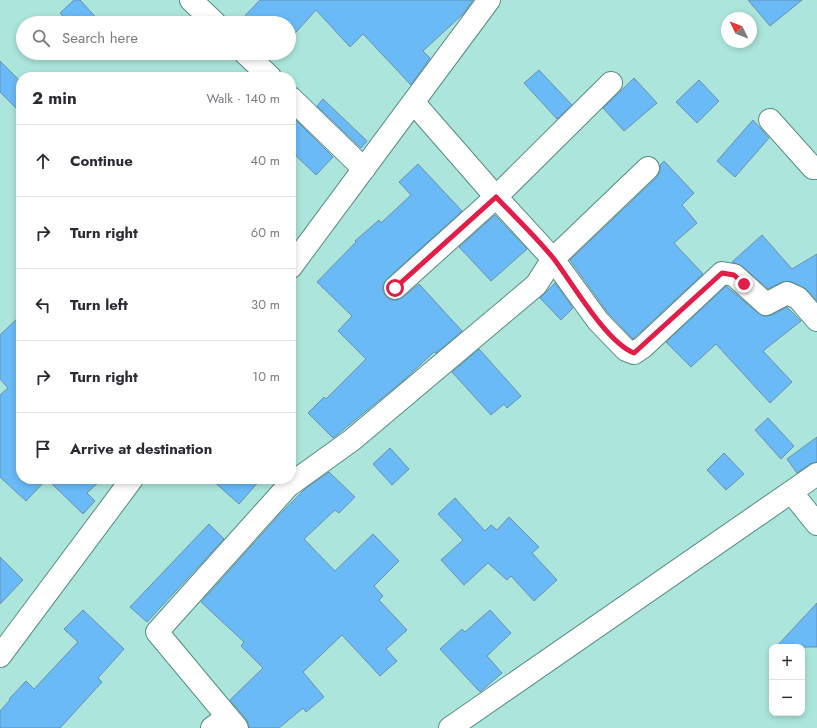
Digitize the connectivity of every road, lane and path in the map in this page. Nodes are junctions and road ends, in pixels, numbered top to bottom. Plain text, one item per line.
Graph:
1 (191, 0) edge
2 (486, 1) edge
3 (208, 16) edge
4 (252, 60) edge
5 (265, 72) edge
6 (611, 84) dead end
7 (296, 103) edge
8 (414, 103) junction
9 (770, 120) dead end
10 (648, 168) dead end
11 (817, 168) edge
12 (364, 169) junction
13 (496, 197) junction
14 (553, 259) junction
15 (296, 260) edge
16 (395, 288) dead end
17 (817, 320) edge
18 (817, 474) edge
19 (296, 480) edge
20 (128, 484) edge
21 (291, 484) edge
22 (792, 493) junction
23 (817, 524) edge
24 (0, 656) edge
25 (226, 724) edge
26 (450, 728) edge

1 - 3 street
2 - 8 street
4 - 5 street
6 - 13 street
7 - 12 street
8 - 12 street
8 - 13 street
9 - 11 street
10 - 14 street
12 - 15 street
13 - 14 street
13 - 16 street
14 - 17 street
14 - 19 street
18 - 22 street
20 - 24 street
21 - 25 street
22 - 23 street
22 - 26 street

